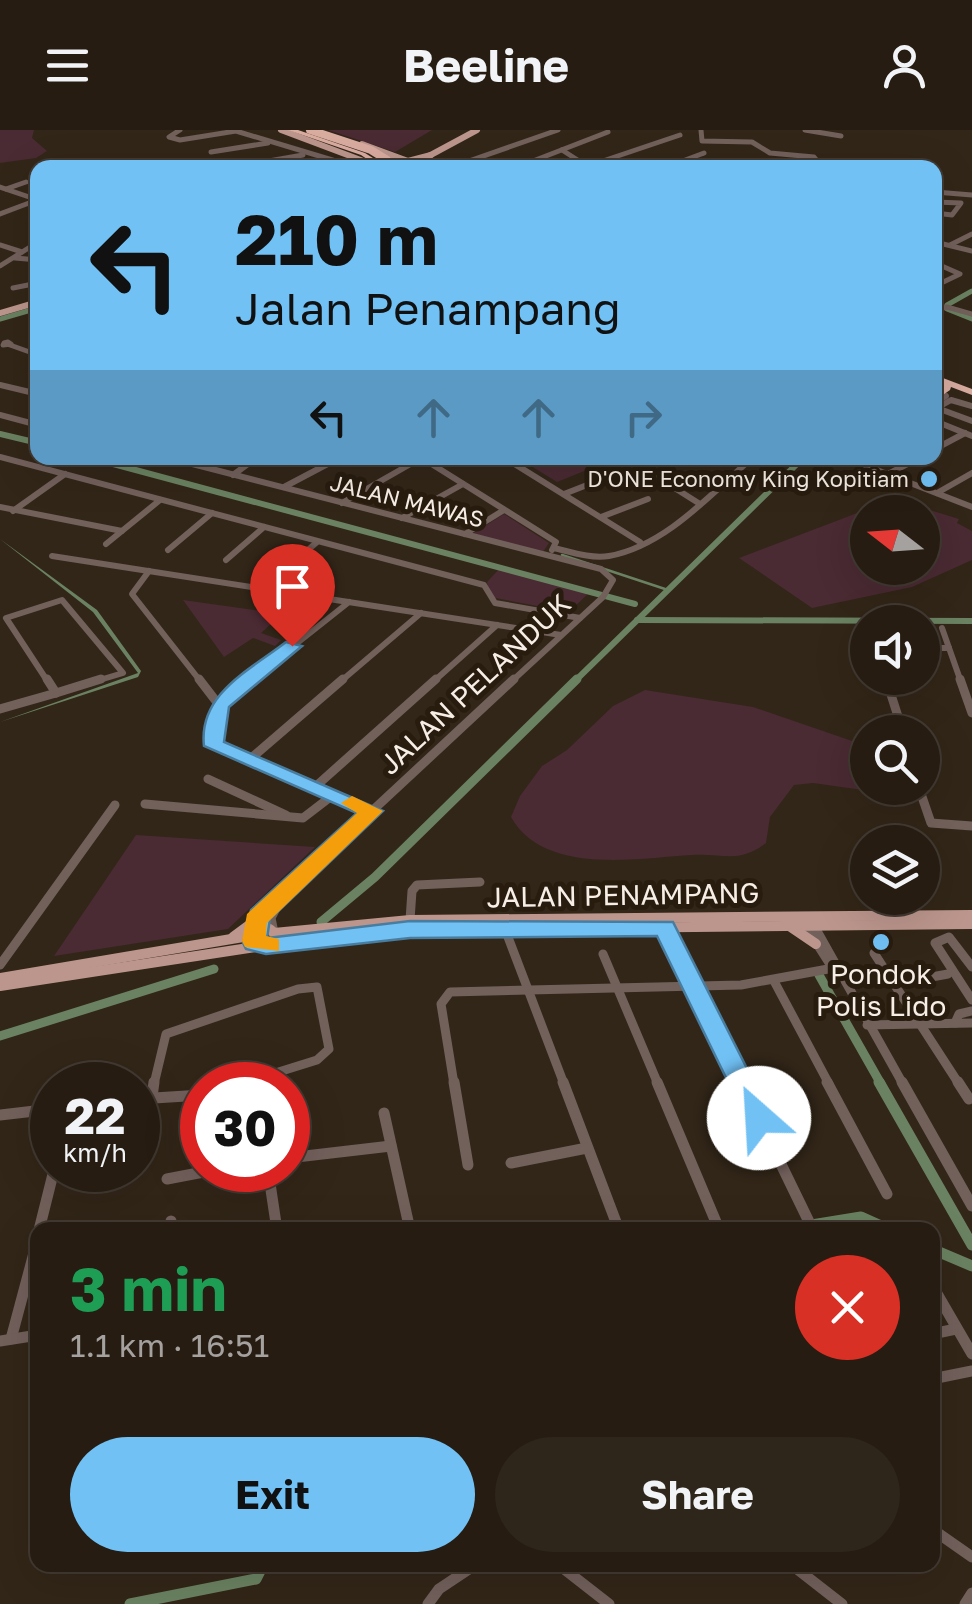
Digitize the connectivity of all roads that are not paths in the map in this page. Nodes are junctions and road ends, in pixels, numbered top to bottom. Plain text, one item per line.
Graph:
1 (180, 130) edge
2 (281, 130) edge
3 (291, 130) edge
4 (310, 130) edge
5 (319, 130) edge
6 (477, 130) edge
7 (486, 130) edge
8 (558, 130) edge
9 (700, 130) edge
10 (805, 130) edge
11 (608, 132) dead end
12 (680, 136) dead end
13 (841, 136) dead end
14 (270, 143) junction
15 (562, 150) junction
16 (211, 152) dead end
17 (306, 154) junction
18 (704, 154) dead end
19 (432, 158) junction
20 (274, 160) edge
21 (323, 160) edge
22 (334, 160) edge
23 (344, 160) edge
24 (379, 160) edge
25 (382, 160) edge
26 (385, 160) edge
27 (415, 160) edge
28 (428, 160) edge
29 (473, 160) edge
30 (541, 160) edge
31 (578, 160) edge
32 (610, 160) edge
33 (687, 160) edge
34 (817, 160) edge
35 (26, 182) dead end
36 (3, 188) edge
37 (972, 195) edge
38 (30, 198) edge
39 (942, 198) edge
40 (942, 199) edge
41 (30, 203) edge
42 (0, 214) edge
43 (942, 214) edge
44 (972, 234) edge
45 (942, 243) edge
46 (950, 245) junction
47 (1, 246) edge
48 (30, 247) edge
49 (22, 252) junction
50 (972, 252) edge
51 (14, 258) junction
52 (30, 259) edge
53 (0, 266) edge
54 (942, 266) edge
55 (942, 283) edge
56 (30, 285) edge
57 (14, 288) dead end
58 (30, 307) edge
59 (942, 307) edge
60 (1, 314) edge
61 (972, 314) edge
62 (10, 345) dead end
63 (30, 348) edge
64 (23, 350) junction
65 (30, 352) edge
66 (942, 378) edge
67 (942, 381) edge
68 (972, 384) edge
69 (0, 385) edge
70 (30, 392) edge
71 (972, 398) edge
72 (942, 401) edge
73 (942, 404) edge
74 (0, 415) edge
75 (972, 421) edge
76 (30, 422) edge
77 (942, 424) edge
78 (969, 435) edge
79 (942, 446) edge
80 (0, 457) edge
81 (30, 465) edge
82 (30, 465) edge
83 (195, 465) edge
84 (247, 465) edge
85 (326, 465) edge
86 (409, 465) edge
87 (432, 465) edge
88 (516, 465) edge
89 (638, 465) edge
90 (744, 465) edge
91 (870, 465) edge
92 (906, 465) edge
93 (972, 473) edge
94 (64, 474) junction
95 (890, 474) junction
96 (234, 475) junction
97 (610, 476) dead end
98 (462, 484) junction
99 (284, 488) junction
100 (936, 493) junction
101 (564, 494) junction
102 (648, 499) dead end
103 (160, 500) junction
104 (953, 500) junction
105 (342, 503) junction
106 (700, 504) junction
107 (0, 507) edge
108 (972, 508) edge
109 (943, 509) dead end
110 (13, 510) junction
111 (504, 510) junction
112 (212, 513) junction
113 (601, 517) junction
114 (402, 518) junction
115 (264, 528) junction
116 (122, 532) junction
117 (465, 534) junction
118 (317, 542) junction
119 (640, 542) junction
120 (106, 544) dead end
121 (554, 548) junction
122 (168, 550) dead end
123 (547, 555) junction
124 (52, 556) dead end
125 (226, 560) dead end
126 (148, 571) junction
127 (282, 573) dead end
128 (602, 597) joint
129 (349, 602) junction
130 (421, 613) junction
131 (580, 618) junction
132 (497, 626) junction
133 (942, 628) dead end
134 (561, 636) junction
135 (940, 648) edge
136 (948, 648) junction
137 (57, 695) junction
138 (219, 704) junction
139 (0, 709) edge
140 (972, 713) edge
141 (249, 760) junction
142 (208, 779) dead end
143 (315, 788) junction
144 (333, 795) junction
145 (146, 804) dead end
146 (115, 805) dead end
147 (925, 805) edge
148 (372, 811) junction
149 (288, 817) junction
150 (972, 826) edge
151 (480, 882) dead end
152 (290, 886) junction
153 (972, 915) edge
154 (410, 920) junction
155 (807, 920) junction
156 (664, 924) junction
157 (785, 924) junction
158 (972, 924) edge
159 (504, 925) junction
160 (256, 929) junction
161 (328, 931) junction
162 (274, 939) junction
163 (816, 944) junction
164 (874, 953) dead end
165 (603, 954) dead end
166 (0, 965) edge
167 (972, 967) edge
168 (836, 970) junction
169 (948, 974) dead end
170 (774, 982) junction
171 (1, 983) edge
172 (894, 984) junction
173 (618, 986) junction
174 (695, 986) junction
175 (531, 987) junction
176 (972, 1000) edge
177 (972, 1011) edge
178 (955, 1023) junction
179 (972, 1023) edge
180 (918, 1024) junction
181 (867, 1025) junction
182 (157, 1062) edge
183 (310, 1062) edge
184 (958, 1082) junction
185 (972, 1082) edge
186 (970, 1099) dead end
187 (30, 1112) edge
188 (384, 1114) dead end
189 (0, 1115) edge
190 (391, 1146) junction
191 (587, 1148) junction
192 (310, 1155) edge
193 (510, 1163) dead end
194 (468, 1165) dead end
195 (180, 1176) edge
196 (167, 1179) dead end
197 (49, 1192) edge
198 (271, 1192) edge
199 (887, 1194) dead end
200 (972, 1206) edge
201 (42, 1222) edge
202 (276, 1222) edge
203 (408, 1222) edge
204 (616, 1222) edge
205 (716, 1222) dead end
206 (809, 1222) edge
207 (30, 1264) edge
208 (940, 1300) edge
209 (956, 1330) junction
210 (940, 1333) edge
211 (6, 1340) edge
212 (972, 1354) edge
213 (972, 1371) edge
214 (940, 1377) edge
215 (940, 1534) edge
216 (972, 1556) edge
217 (466, 1572) edge
218 (568, 1572) edge
219 (801, 1572) edge
220 (972, 1594) edge
221 (428, 1604) edge
222 (609, 1604) edge
223 (842, 1604) edge
224 (965, 1604) edge

1 - 14 street
2 - 23 main road
3 - 24 highway, bridge
4 - 26 highway, bridge
5 - 25 main road
6 - 19 main road
7 - 19 main road
8 - 29 street
9 - 34 street
10 - 13 street
11 - 15 street
12 - 32 street
14 - 16 street
14 - 17 street
15 - 30 street
15 - 31 street
17 - 20 street
17 - 21 street
17 - 22 street
18 - 33 street
19 - 27 main road
19 - 28 main road
35 - 36 street
36 - 38 street
37 - 39 street
40 - 43 street
41 - 42 street
44 - 46 street
45 - 46 street
46 - 50 street
47 - 49 street
48 - 49 street
49 - 51 street
51 - 52 street
51 - 53 street
54 - 55 street
56 - 57 street
58 - 60 main road
59 - 61 street
62 - 64 street
63 - 64 street
64 - 65 street
66 - 68 highway
67 - 71 highway
69 - 70 street
71 - 72 highway
73 - 75 street
74 - 76 street
77 - 78 street
78 - 79 street
80 - 81 street
82 - 94 street
83 - 96 street, JALAN MAWAS
84 - 96 street
85 - 99 street
86 - 105 street
87 - 98 street
88 - 101 street
89 - 106 street
90 - 106 street
91 - 95 street
92 - 95 street
93 - 100 street
94 - 103 street
94 - 110 street
95 - 100 street
96 - 99 street, JALAN MAWAS
97 - 101 street
98 - 111 street
98 - 114 street
99 - 105 street, JALAN MAWAS
100 - 104 street
101 - 113 street
102 - 113 street
103 - 112 street
103 - 116 street
104 - 108 street
104 - 109 street
105 - 114 street, JALAN MAWAS
106 - 119 street
107 - 110 street
110 - 116 street
111 - 117 street
111 - 121 street
112 - 115 street
112 - 122 street
113 - 119 street
114 - 117 street, JALAN MAWAS
115 - 118 street
115 - 125 street
116 - 120 street
117 - 123 street, JALAN MAWAS
118 - 127 street
118 - 131 street
119 - 121 street
121 - 123 street
123 - 128 street, JALAN MAWAS
124 - 126 street
126 - 129 street
126 - 138 street
128 - 131 street, JALAN PELANDUK
129 - 130 street
129 - 138 street
130 - 132 street
130 - 141 street
131 - 134 street, JALAN PELANDUK
132 - 134 street
132 - 143 street
133 - 136 street
134 - 148 street, JALAN PELANDUK
135 - 136 street
136 - 140 street
137 - 137 street
137 - 139 street
138 - 141 street
141 - 143 street
142 - 149 street
143 - 144 street
144 - 148 street
144 - 149 street
145 - 149 street
146 - 166 street
147 - 150 street
148 - 152 street, JALAN PELANDUK
151 - 154 street
152 - 160 street, JALAN PELANDUK
152 - 162 street, JALAN PELANDUK
153 - 155 main road, JALAN PENAMPANG
154 - 159 main road, JALAN PENAMPANG
154 - 161 main road, JALAN PENAMPANG
155 - 156 main road, JALAN PENAMPANG
155 - 157 main road, JALAN PENAMPANG
155 - 158 main road, JALAN PENAMPANG
155 - 163 street
155 - 168 street
156 - 157 main road, JALAN PENAMPANG
156 - 159 main road, JALAN PENAMPANG
156 - 174 street
157 - 163 main road
159 - 161 main road, JALAN PENAMPANG
159 - 175 street
160 - 162 main road, JALAN PENAMPANG
160 - 162 main road
160 - 171 main road, JALAN PENAMPANG
161 - 162 main road, JALAN PENAMPANG
161 - 162 main road, JALAN PENAMPANG
162 - 171 main road, JALAN PENAMPANG
163 - 168 street
164 - 172 street
165 - 173 street
167 - 176 street
168 - 170 street
168 - 181 street
169 - 172 street
170 - 174 street
170 - 199 street
172 - 180 street
173 - 174 street
173 - 175 street
173 - 205 street
174 - 206 street
175 - 191 street
175 - 194 street
177 - 178 street
178 - 179 street
178 - 180 street
180 - 181 street
180 - 184 street
181 - 200 street
182 - 183 street
184 - 185 street
184 - 186 street
187 - 189 street
188 - 190 street
190 - 192 street
190 - 203 street
191 - 193 street
191 - 204 street
195 - 196 street
197 - 201 street
198 - 202 street
207 - 211 street
208 - 209 street
209 - 210 street
209 - 212 street
213 - 214 street
215 - 216 street
217 - 221 street
218 - 222 street
219 - 223 street
220 - 224 street

